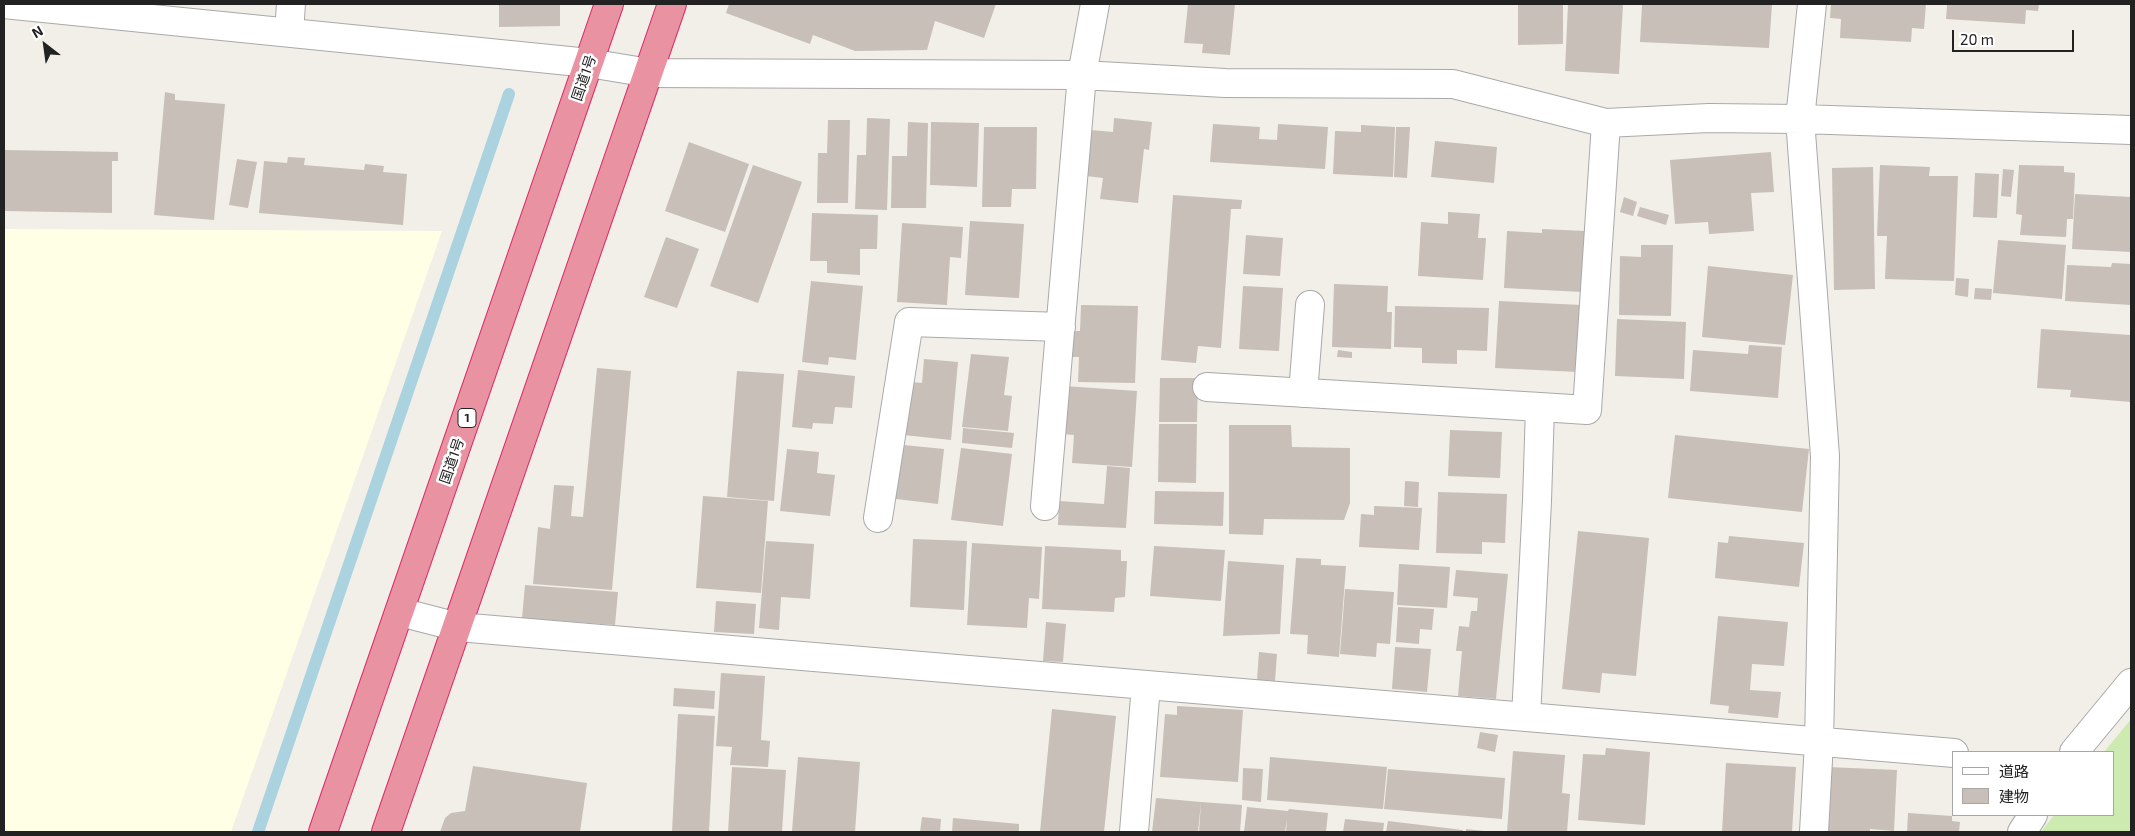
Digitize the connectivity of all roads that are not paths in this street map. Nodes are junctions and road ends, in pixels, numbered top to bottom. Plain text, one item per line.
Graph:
1 (4, 4) edge
2 (291, 4) edge
3 (609, 4) edge
4 (672, 4) edge
5 (1095, 4) edge
6 (1812, 4) edge
7 (128, 10) edge
8 (289, 32) junction
9 (589, 63) junction
10 (648, 72) junction
11 (1082, 75) junction
12 (1800, 119) junction
13 (1606, 122) junction
14 (2131, 130) edge
15 (1310, 305) dead end
16 (1061, 327) junction
17 (1207, 387) dead end
18 (1303, 393) junction
19 (1540, 407) junction
20 (1045, 506) dead end
21 (878, 518) dead end
22 (400, 612) junction
23 (458, 627) junction
24 (2131, 683) edge
25 (1146, 685) junction
26 (1526, 717) junction
27 (1820, 742) junction
28 (2075, 751) edge
29 (1952, 753) edge
30 (2032, 816) edge
31 (323, 832) edge
32 (386, 832) edge
33 (1134, 832) edge
34 (1814, 832) edge
35 (2022, 832) edge

1 - 7 street
2 - 8 street
3 - 9 highway, 国道1号 / 1
4 - 10 highway
5 - 11 street
6 - 12 street
7 - 8 street
8 - 9 street
9 - 10 street
9 - 22 highway, 国道1号 / 1
10 - 11 street
10 - 23 highway
11 - 13 street
11 - 16 street
12 - 13 street
12 - 14 street
12 - 27 street
13 - 19 street
15 - 18 street
16 - 20 street
16 - 21 street
17 - 18 street
18 - 19 street
19 - 26 street
22 - 23 street
22 - 31 highway, 国道1号 / 1
23 - 25 street
23 - 32 highway
24 - 28 street
25 - 26 street
25 - 33 street
26 - 27 street
27 - 29 street
27 - 34 street
30 - 35 street

